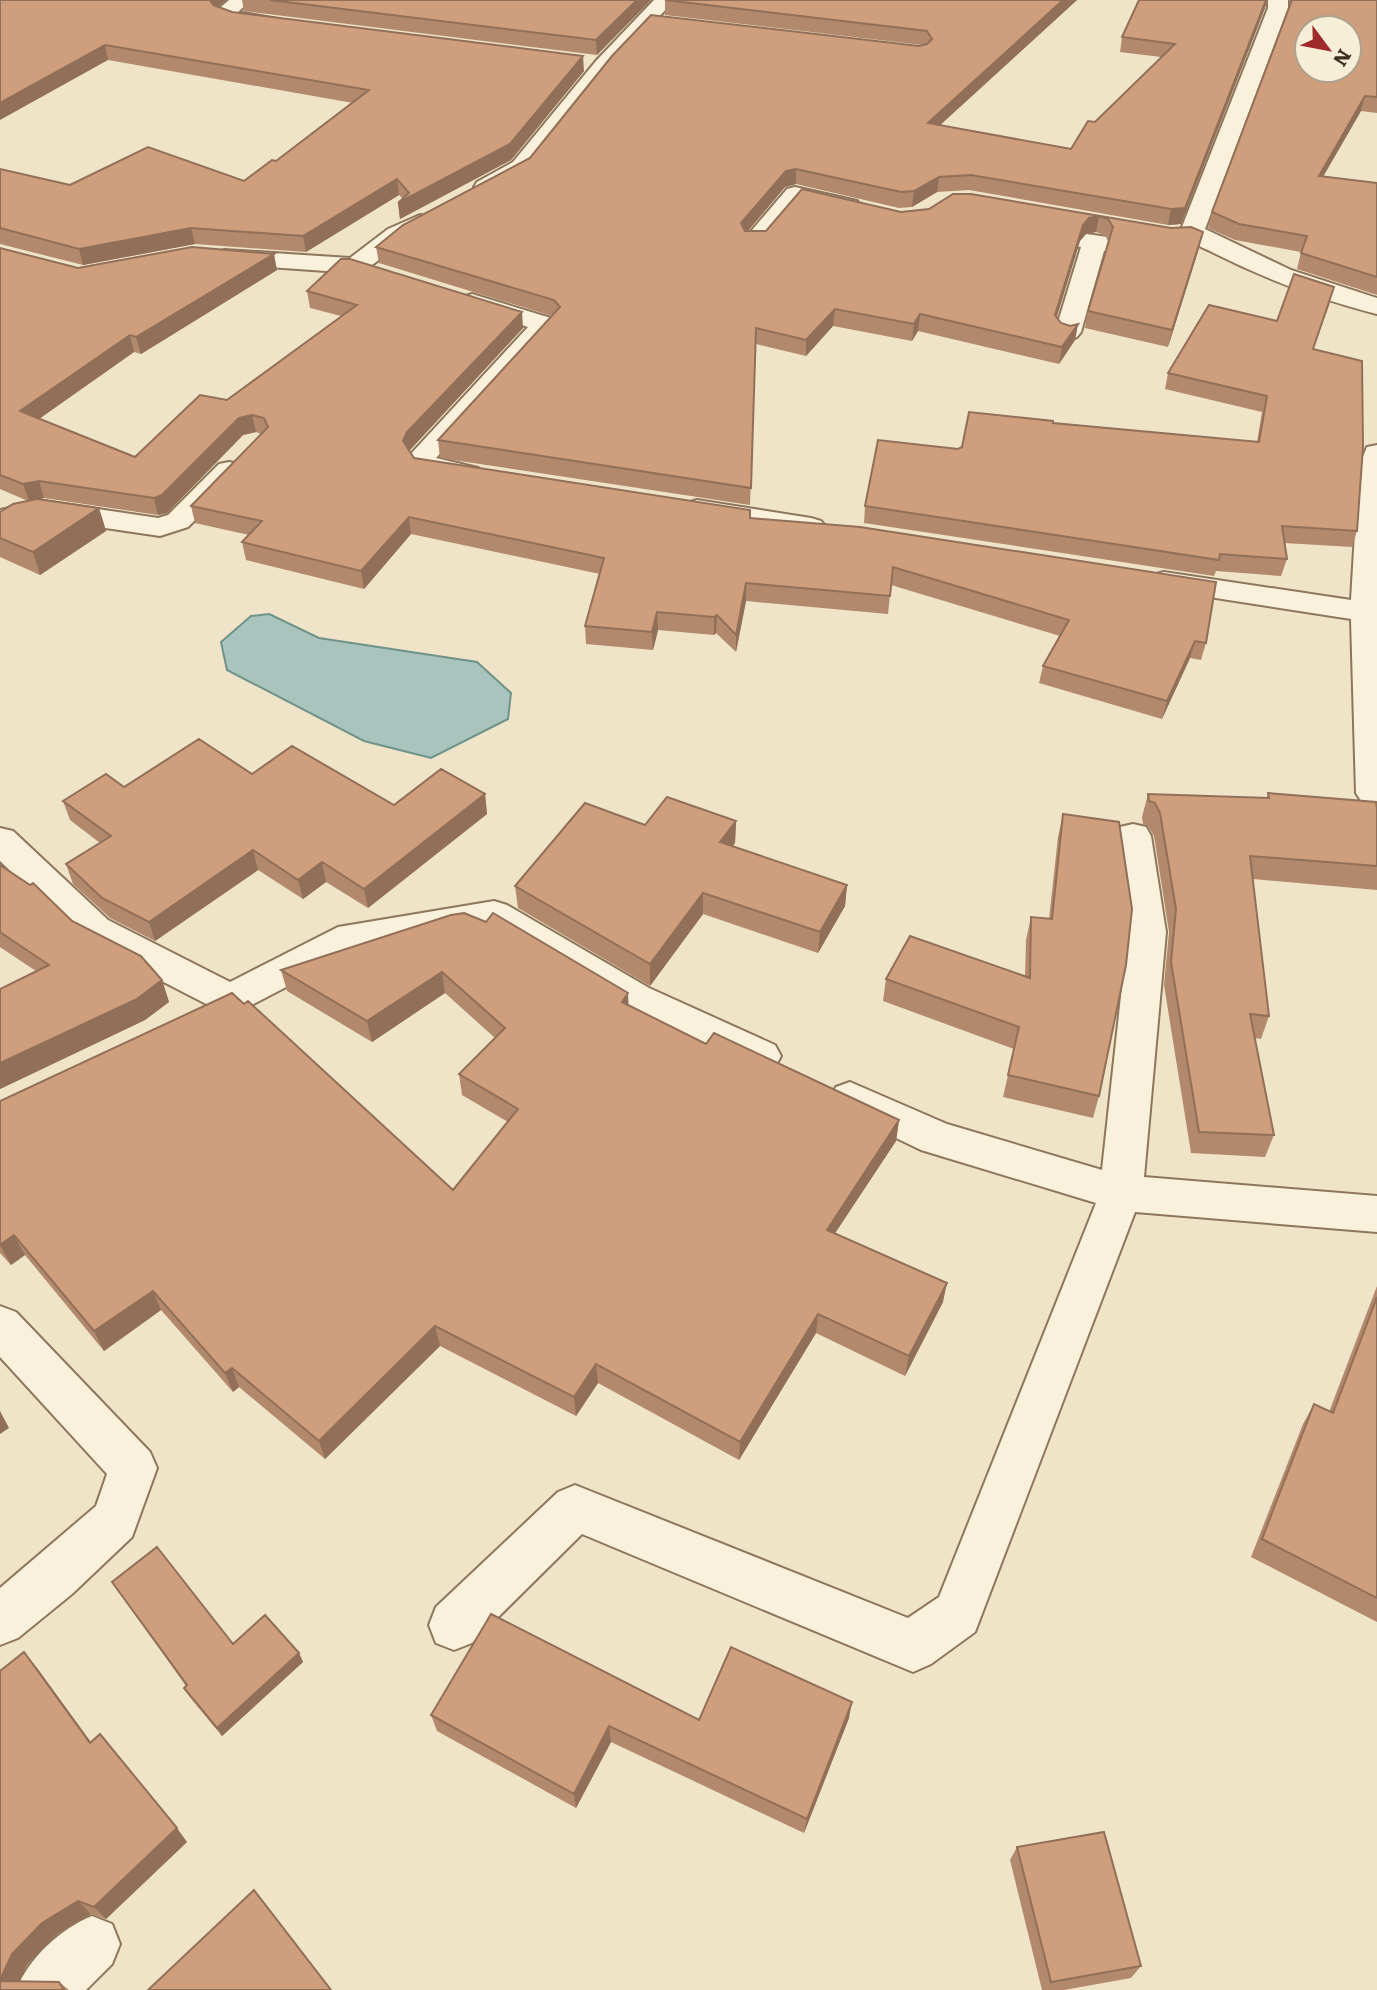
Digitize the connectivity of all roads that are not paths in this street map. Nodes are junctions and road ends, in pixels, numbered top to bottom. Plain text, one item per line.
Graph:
1 (241, 0) edge
2 (665, 0) edge
3 (1278, 0) edge
4 (645, 21) junction
5 (672, 24) edge
6 (289, 25) edge
7 (576, 62) edge
8 (603, 65) junction
9 (466, 197) edge
10 (443, 209) edge
11 (1022, 209) edge
12 (873, 212) edge
13 (1001, 229) edge
14 (1192, 232) junction
15 (755, 241) edge
16 (1096, 242) junction
17 (209, 256) edge
18 (1252, 264) junction
19 (444, 293) edge
20 (1377, 306) edge
21 (1068, 332) edge
22 (246, 453) edge
23 (1376, 462) edge
24 (496, 478) edge
25 (674, 506) edge
26 (0, 519) edge
27 (838, 531) edge
28 (1138, 578) edge
29 (1366, 611) junction
30 (1377, 799) edge
31 (1133, 836) dead end
32 (0, 840) edge
33 (230, 999) junction
34 (194, 1016) edge
35 (1121, 1193) junction
36 (1377, 1214) edge
37 (0, 1326) edge
38 (0, 1620) edge
39 (454, 1625) dead end
40 (92, 1944) dead end
41 (45, 1990) edge

1 - 6 street
2 - 4 street
3 - 14 street
4 - 5 street
4 - 8 street
7 - 8 street
8 - 9 street
10 - 17 street
11 - 14 street
12 - 15 street
13 - 16 street
14 - 18 street
16 - 18 street
16 - 21 street
18 - 20 street
19 - 24 street
22 - 26 street
23 - 29 street
25 - 27 street
28 - 29 street
29 - 30 street
31 - 35 street
32 - 33 street
33 - 34 street
33 - 35 street
35 - 36 street
35 - 39 street
37 - 38 street
40 - 41 street

